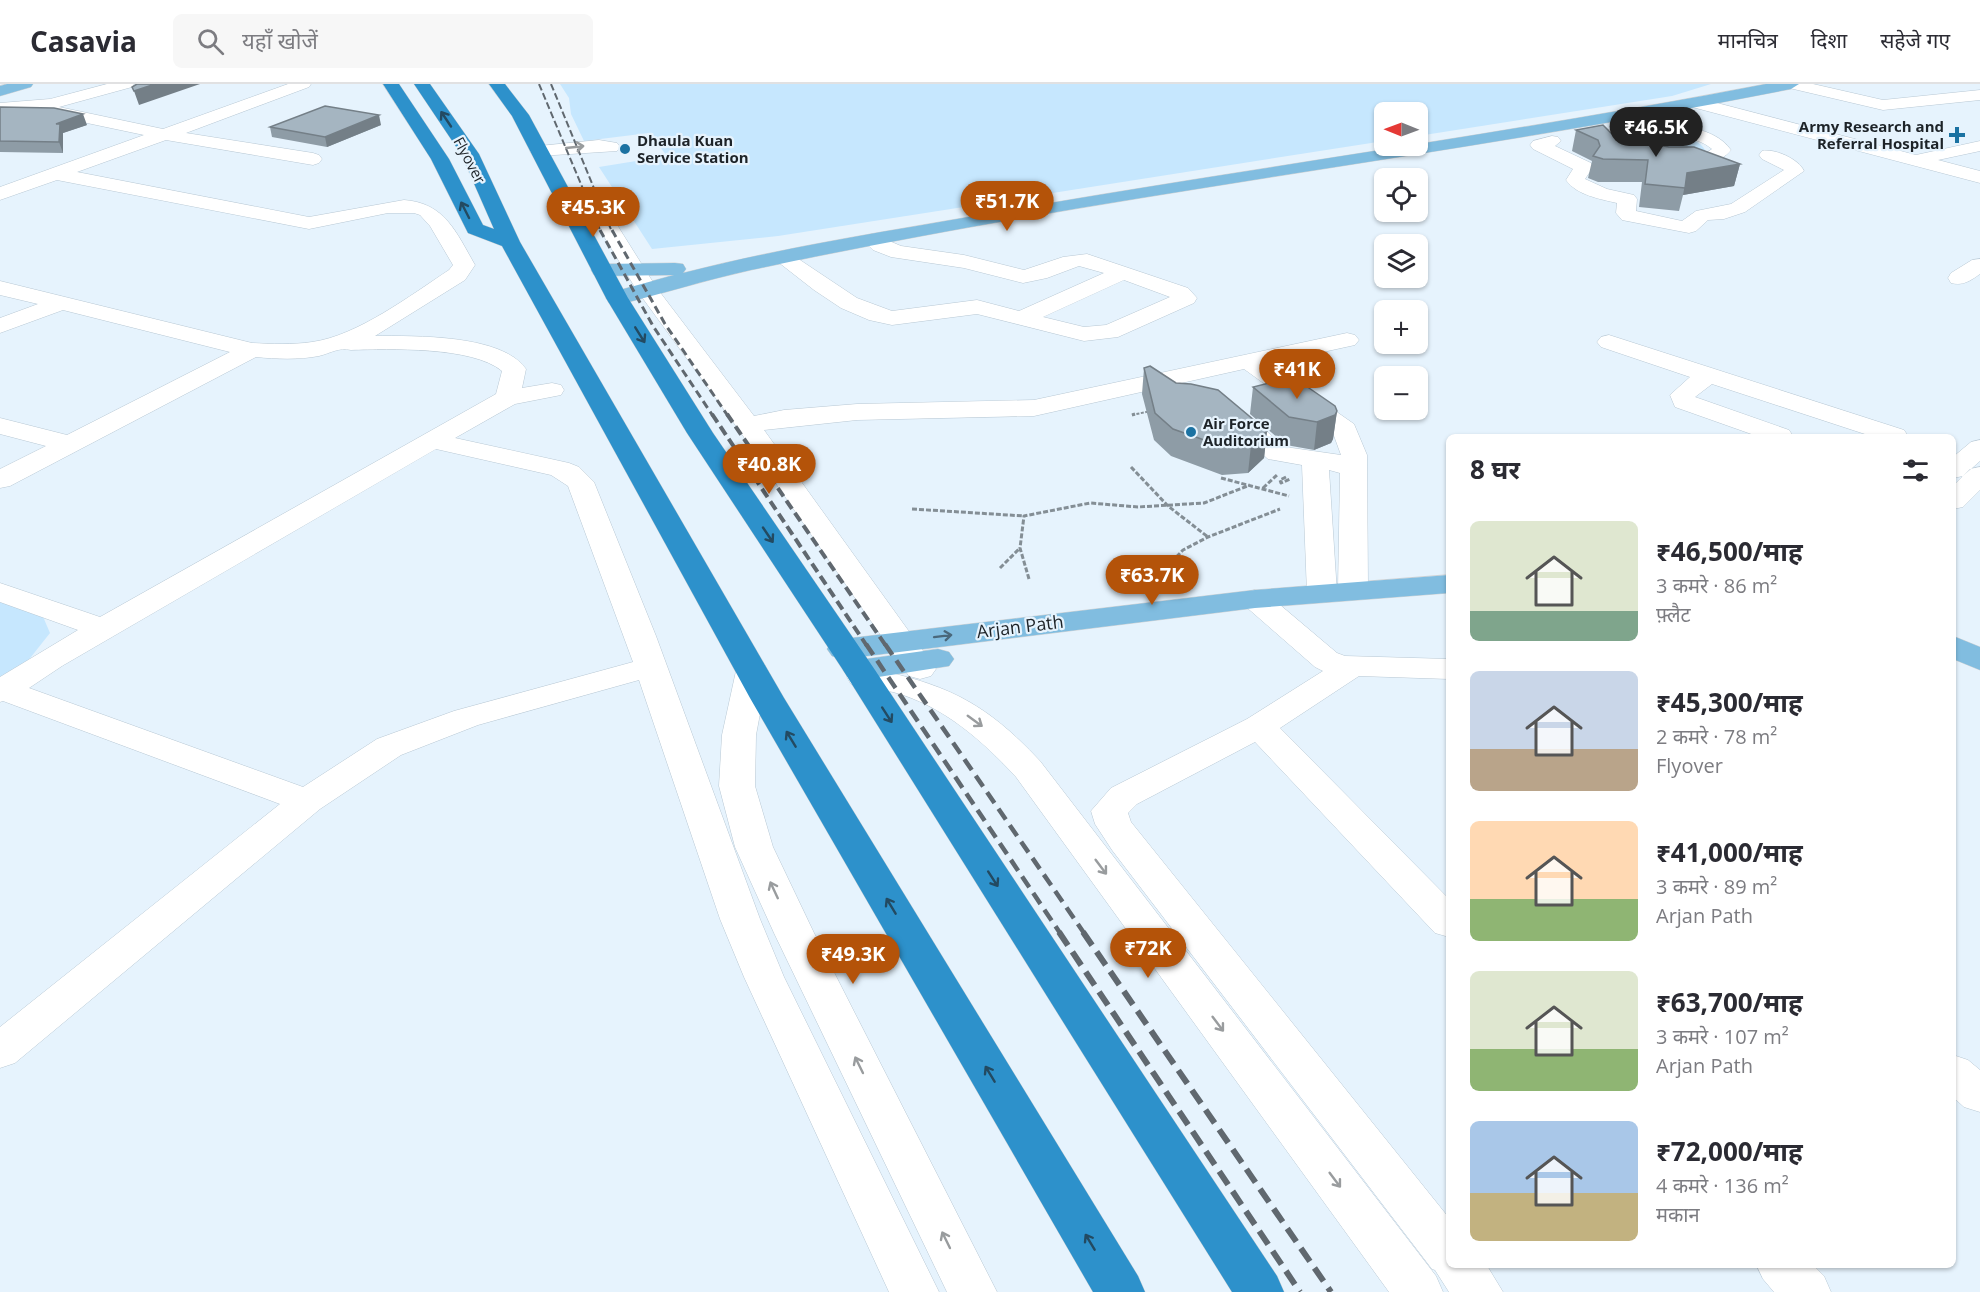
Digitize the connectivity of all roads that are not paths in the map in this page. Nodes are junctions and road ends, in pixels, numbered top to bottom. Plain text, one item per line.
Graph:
1 (25, 84) edge
2 (126, 84) edge
3 (303, 84) edge
4 (391, 84) edge
5 (422, 84) edge
6 (497, 84) edge
7 (1765, 84) edge
8 (1791, 84) edge
9 (1855, 84) edge
10 (1973, 84) edge
11 (1894, 86) dead end
12 (1980, 88) edge
13 (0, 92) edge
14 (1830, 93) junction
15 (1980, 95) edge
16 (1698, 103) junction
17 (1876, 103) junction
18 (32, 106) junction
19 (0, 108) edge
20 (1530, 130) junction
21 (1627, 131) junction
22 (162, 134) junction
23 (1552, 141) junction
24 (1428, 142) edge
25 (1853, 142) junction
26 (1980, 146) edge
27 (1722, 150) junction
28 (614, 151) dead end
29 (1374, 151) edge
30 (1754, 155) junction
31 (313, 159) dead end
32 (1918, 160) junction
33 (549, 170) junction
34 (57, 174) junction
35 (1980, 177) edge
36 (0, 194) edge
37 (873, 240) junction
38 (510, 242) junction
39 (784, 258) junction
40 (1980, 265) edge
41 (698, 271) junction
42 (1123, 273) junction
43 (1959, 278) dead end
44 (634, 286) junction
45 (0, 288) edge
46 (61, 303) junction
47 (1023, 317) junction
48 (0, 326) edge
49 (1347, 340) dead end
50 (1609, 342) dead end
51 (338, 343) junction
52 (252, 350) junction
53 (1248, 361) junction
54 (1708, 375) junction
55 (1739, 386) junction
56 (552, 390) dead end
57 (1263, 393) junction
58 (1165, 396) junction
59 (1213, 397) junction
60 (508, 398) junction
61 (1709, 411) junction
62 (748, 425) junction
63 (0, 426) edge
64 (1774, 434) edge
65 (1889, 434) edge
66 (431, 440) junction
67 (70, 444) junction
68 (1315, 461) junction
69 (1966, 462) edge
70 (1354, 467) junction
71 (0, 480) edge
72 (1956, 492) edge
73 (1320, 556) junction
74 (1353, 558) junction
75 (1446, 584) edge
76 (1353, 590) junction
77 (0, 592) edge
78 (1322, 593) junction
79 (1446, 598) edge
80 (1264, 606) junction
81 (103, 629) junction
82 (1956, 648) edge
83 (908, 652) junction
84 (1980, 660) edge
85 (855, 665) junction
86 (651, 667) junction
87 (1350, 668) junction
88 (1956, 668) edge
89 (1446, 669) edge
90 (752, 671) junction
91 (1980, 680) edge
92 (2, 691) edge
93 (939, 698) junction
94 (1259, 726) junction
95 (307, 801) junction
96 (1446, 920) edge
97 (0, 1051) edge
98 (1956, 1075) edge
99 (1980, 1095) edge
100 (1446, 1250) edge
101 (1460, 1268) edge
102 (1784, 1268) edge
103 (914, 1292) edge
104 (972, 1292) edge
105 (1119, 1292) edge
106 (1259, 1292) edge
107 (1418, 1292) edge
108 (1478, 1292) edge
109 (1806, 1292) edge

1 - 13 main road
2 - 18 street
3 - 22 street
38 -> 4 highway
38 -> 5 highway, Flyover
6 - 33 highway
7 - 24 main road
8 - 14 street
8 - 16 main road
9 - 14 street
10 - 12 street
11 - 17 street
14 - 17 street
15 - 17 street
16 - 20 main road
16 - 25 street
18 - 19 street
18 - 22 street
20 - 23 street
20 - 37 main road
21 - 23 street
21 - 27 street
21 - 27 street
22 - 31 street
22 - 34 street
23 - 30 street
25 - 30 street
25 - 32 street
26 - 32 street
27 - 30 street
28 - 33 street
29 - 41 main road
32 - 35 street
33 - 44 street
33 - 44 highway
34 - 36 street
34 - 51 street
37 - 39 main road
37 - 42 street
38 - 90 highway, Flyover
39 - 41 main road
39 - 47 street
40 - 43 street
41 - 44 main road
42 - 47 street
42 - 47 street
44 - 62 street
44 -> 85 highway
45 - 46 street
46 - 48 street
46 - 52 street
49 - 53 street
50 - 54 street
51 - 52 street
51 - 60 street
52 - 67 street
53 - 57 street
53 - 58 street
54 - 55 street
54 - 61 street
55 - 61 street
55 - 65 street
56 - 60 street
57 - 59 street
57 - 70 street
58 - 59 street
58 - 62 street
59 - 68 street
60 - 66 street
61 - 64 street
62 - 83 street
63 - 67 street
66 - 81 street
66 - 86 street
67 - 71 street
68 - 70 street
68 - 73 street
69 - 72 street
70 - 74 street
73 - 74 street
73 - 78 street
74 - 76 street
75 - 76 main road, Arjan Path
76 - 78 main road, Arjan Path
77 - 81 street
78 - 80 main road, Arjan Path
79 - 80 main road, Arjan Path
80 - 83 main road, Arjan Path
80 - 87 street
81 - 92 street
82 - 84 main road
83 - 85 main road, Arjan Path
83 - 93 street
85 - 93 street
85 -> 106 highway
86 - 95 street
86 - 103 street
87 - 89 street
87 - 94 street
88 - 91 main road
104 -> 90 street
105 -> 90 highway, Flyover
92 - 95 street
93 -> 107 street
94 - 96 street
94 - 100 street
95 - 97 street
98 - 99 street
101 - 108 street
102 - 109 street

